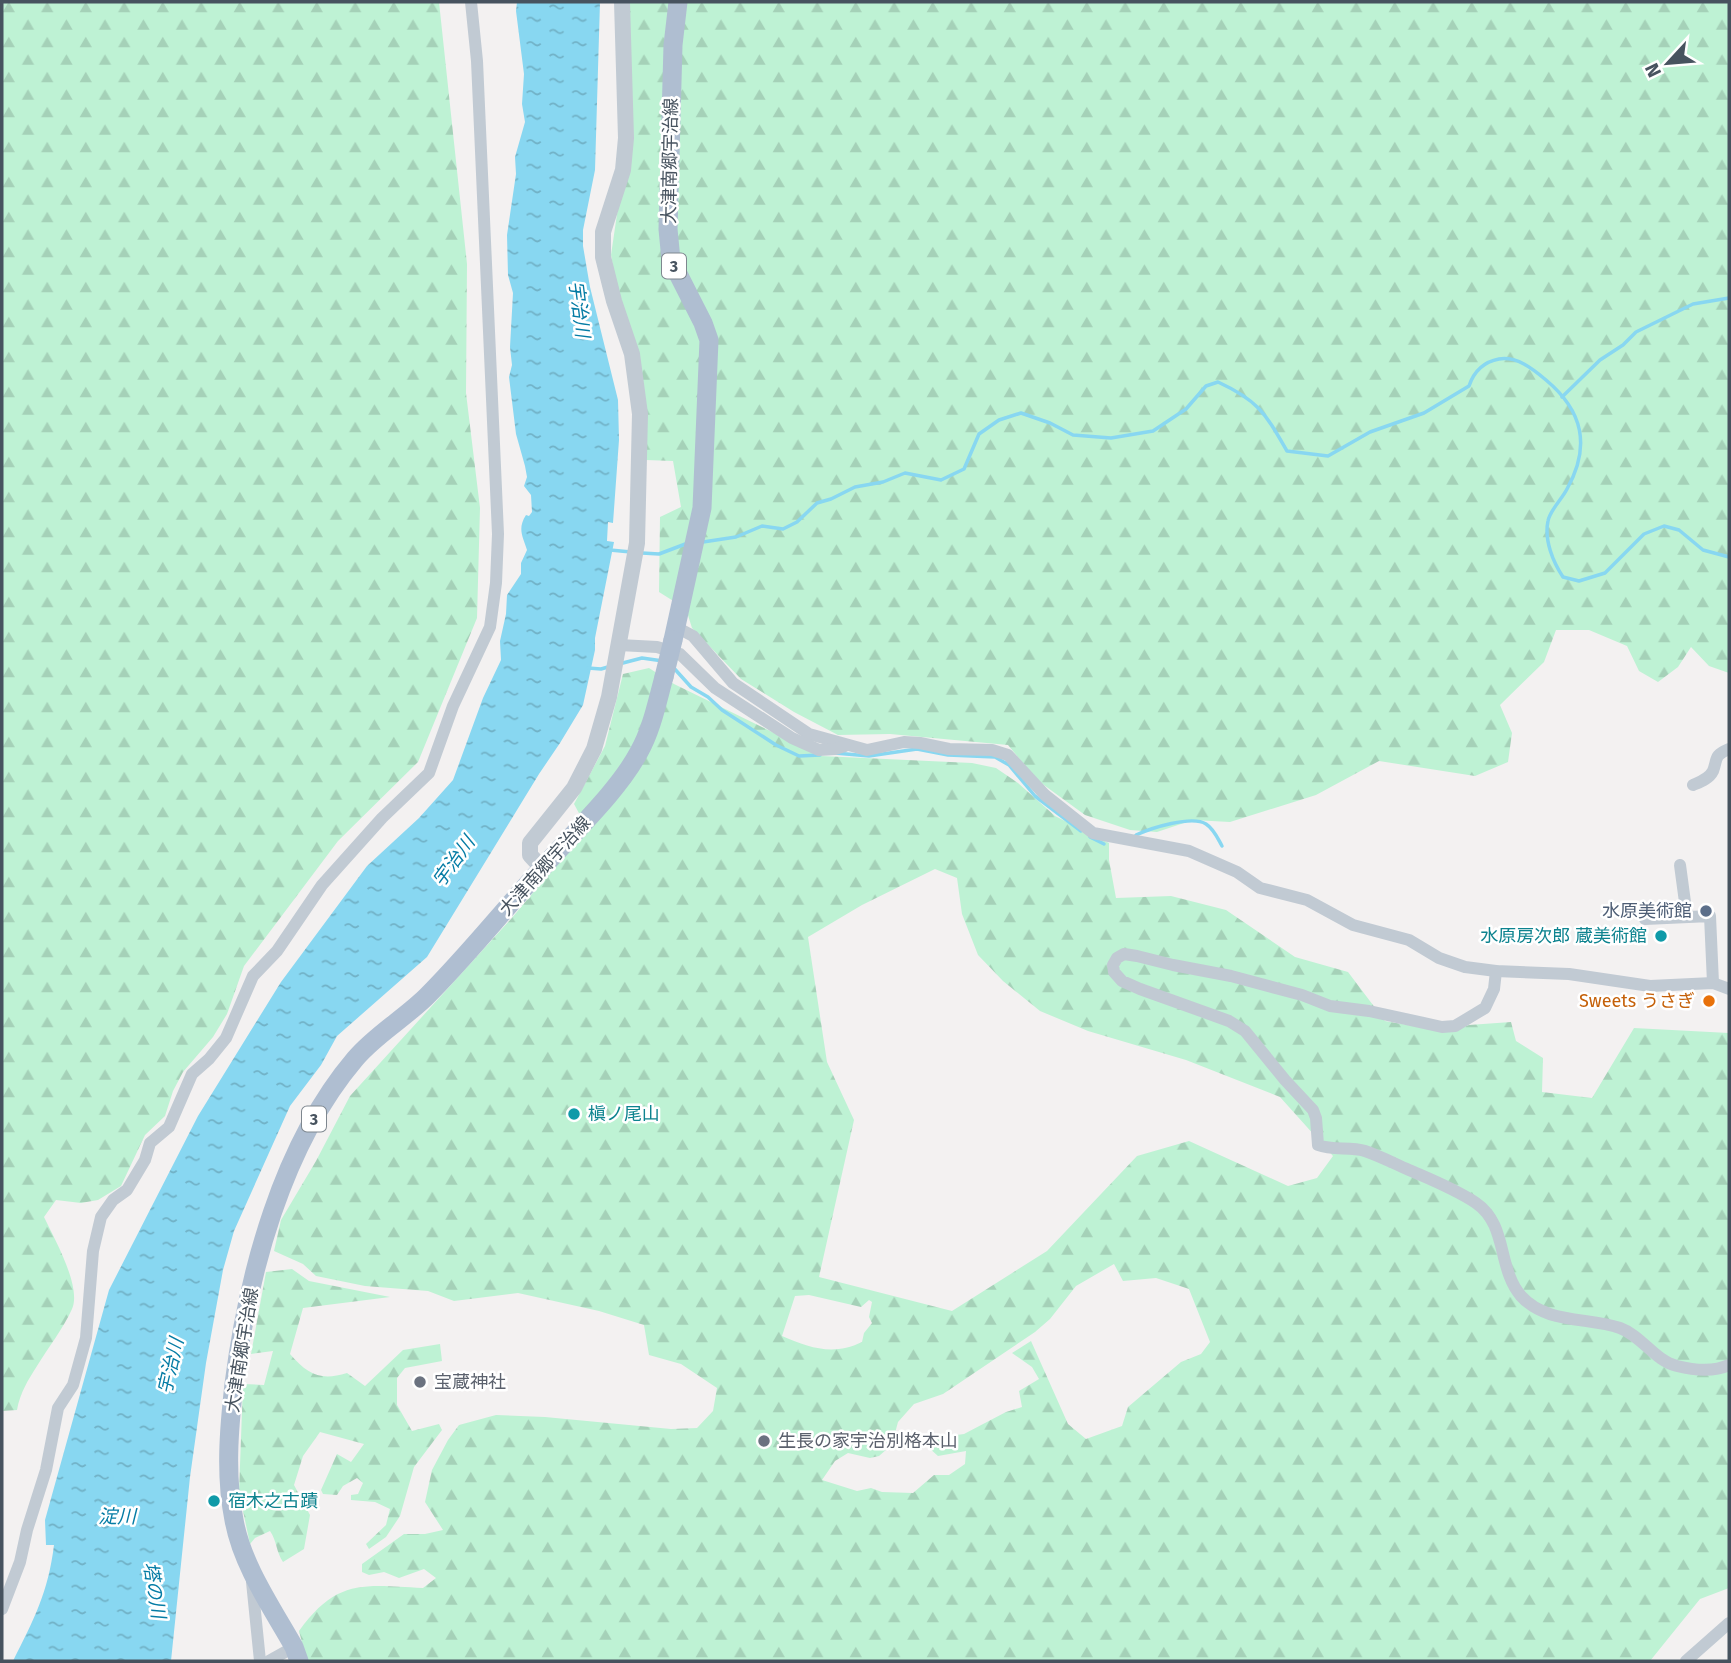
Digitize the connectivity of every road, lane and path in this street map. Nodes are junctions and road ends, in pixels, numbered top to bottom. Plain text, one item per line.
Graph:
1 (471, 2) edge
2 (622, 2) edge
3 (678, 2) edge
4 (675, 633) junction
5 (618, 651) junction
6 (846, 745) junction
7 (1729, 748) edge
8 (1693, 785) dead end
9 (1680, 865) dead end
10 (542, 868) junction
11 (1687, 917) junction
12 (1645, 919) dead end
13 (1496, 971) junction
14 (1713, 983) junction
15 (1729, 989) edge
16 (1729, 1365) edge
17 (254, 1574) junction
18 (3, 1604) edge
19 (1729, 1623) edge
20 (297, 1654) edge
21 (260, 1661) edge
22 (269, 1661) edge
23 (1686, 1661) edge

1 - 18 street
2 - 5 street
3 - 4 main road, 大津南郷宇治線 / 3
4 - 6 street
4 - 10 main road, 大津南郷宇治線 / 3, bridge
5 - 6 street
5 - 10 street
6 - 13 street
7 - 8 street
9 - 11 street
10 - 17 main road, 大津南郷宇治線 / 3
11 - 12 street
11 - 14 street
13 - 14 street
13 - 16 street
14 - 15 street
17 - 20 main road, 大津南郷宇治線 / 3
17 - 21 street
19 - 23 street
20 - 22 street

